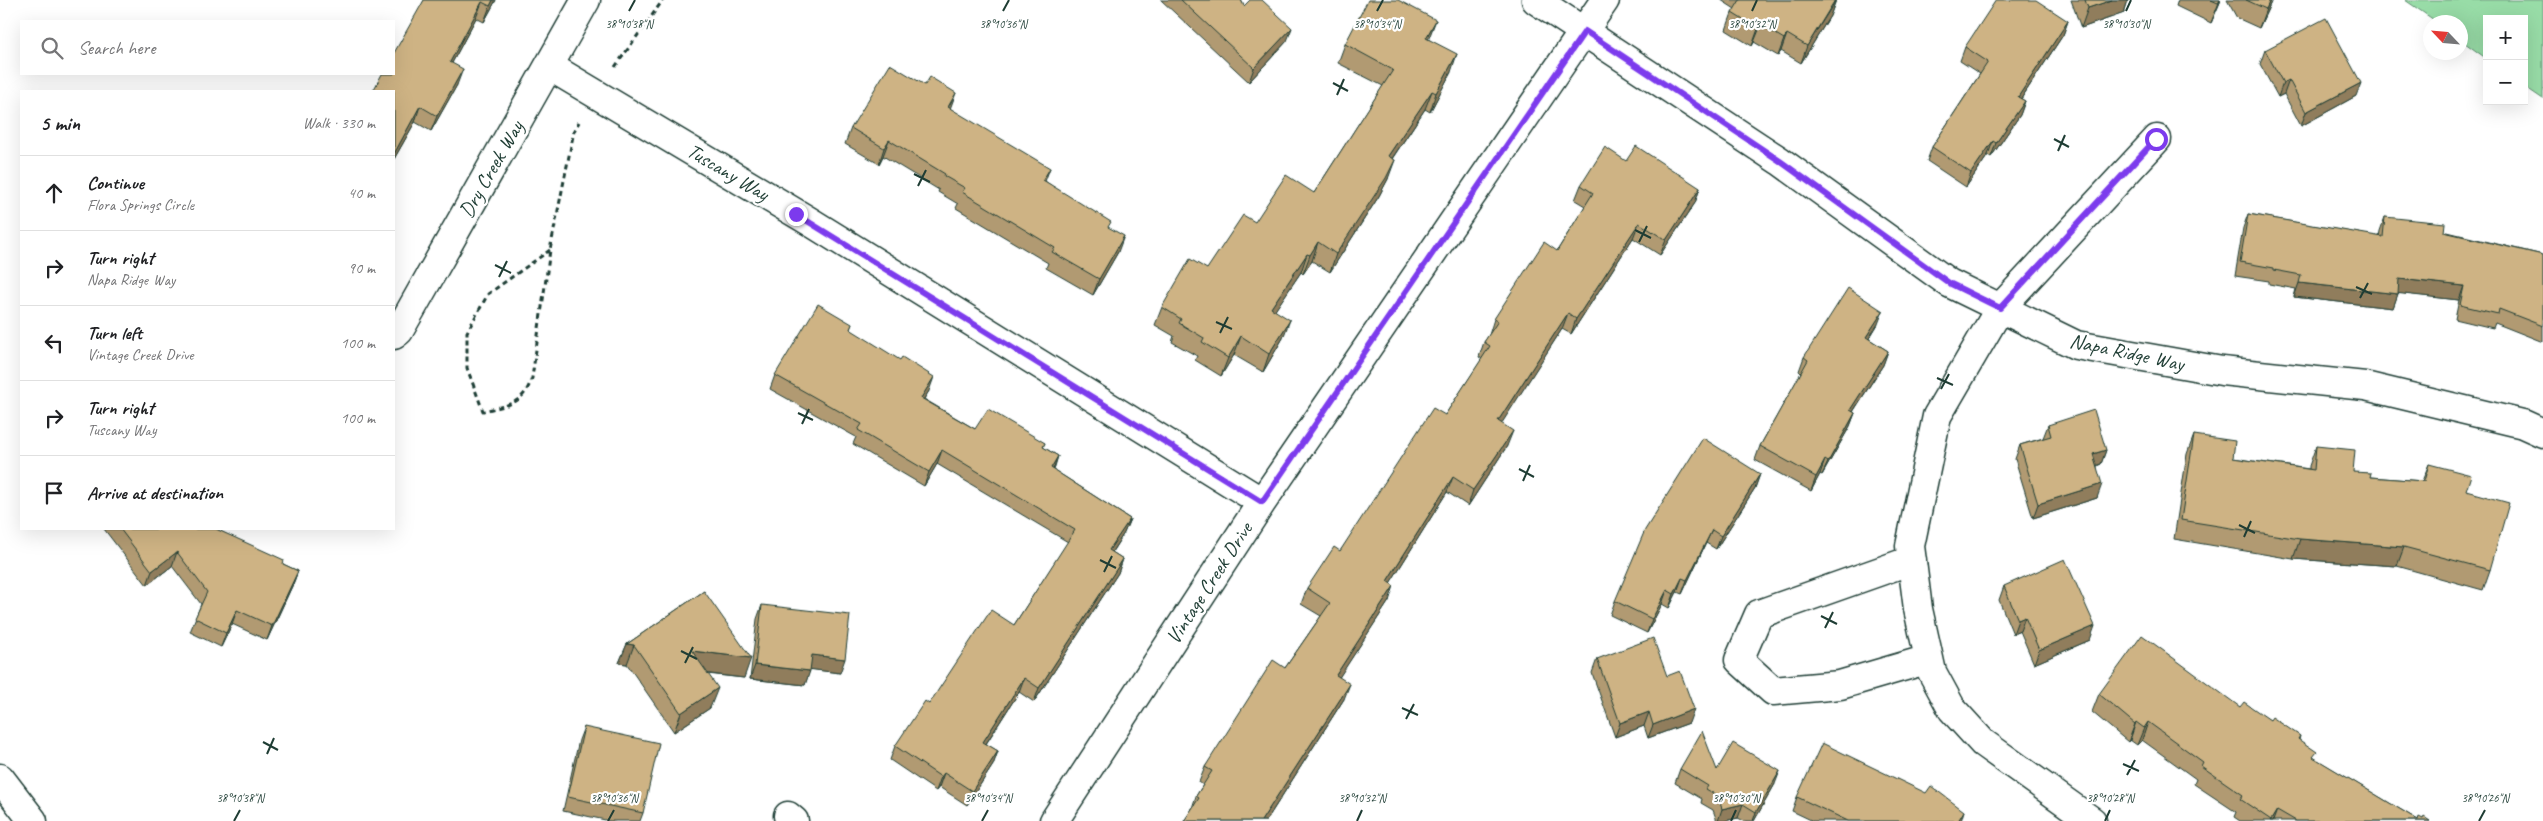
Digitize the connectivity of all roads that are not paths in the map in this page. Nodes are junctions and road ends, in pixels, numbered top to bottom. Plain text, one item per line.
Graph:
1 (586, 0) edge
2 (1536, 0) edge
3 (1605, 0) edge
4 (1585, 31) junction
5 (549, 66) junction
6 (2156, 139) dead end
7 (2000, 308) junction
8 (395, 334) edge
9 (2543, 433) edge
10 (1262, 502) junction
11 (1912, 560) junction
12 (1929, 659) junction
13 (0, 778) edge
14 (33, 821) edge
15 (1054, 821) edge
16 (2092, 821) edge

1 - 5 street, Dry Creek Way
2 - 4 street, Napa Ridge Way
3 - 4 street, Vintage Creek Drive
4 - 7 street, Napa Ridge Way
4 - 10 street, Vintage Creek Drive
5 - 8 street, Dry Creek Way
5 - 10 street, Tuscany Way
6 - 7 street
7 - 9 street, Napa Ridge Way
7 - 11 street
10 - 15 street, Vintage Creek Drive
11 - 12 street
11 - 12 street
12 - 16 street
13 - 14 street

